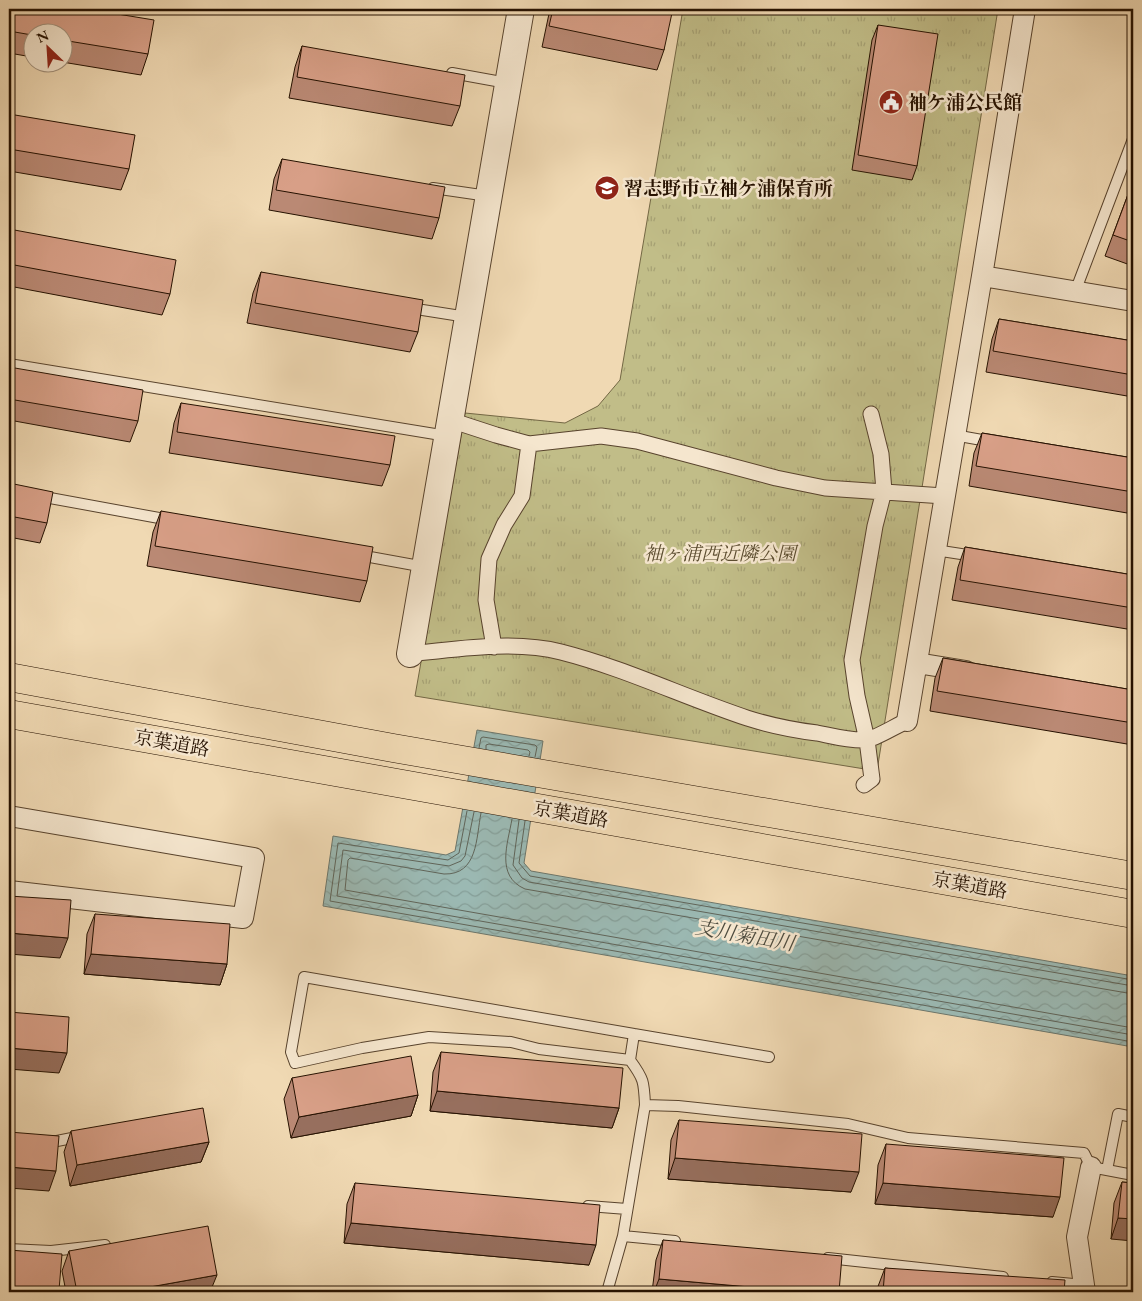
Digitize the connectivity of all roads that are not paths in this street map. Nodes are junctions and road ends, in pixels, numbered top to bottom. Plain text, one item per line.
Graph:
1 (521, 9) edge
2 (1025, 9) edge
3 (442, 71) edge
4 (508, 83) junction
5 (1133, 139) edge
6 (420, 186) edge
7 (489, 196) junction
8 (982, 276) junction
9 (1075, 292) junction
10 (1133, 301) edge
11 (402, 307) edge
12 (468, 318) junction
13 (9, 364) edge
14 (871, 414) dead end
15 (449, 428) junction
16 (954, 435) junction
17 (1002, 443) edge
18 (529, 444) junction
19 (884, 491) junction
20 (28, 494) edge
21 (944, 496) junction
22 (183, 523) edge
23 (935, 550) junction
24 (348, 553) edge
25 (982, 558) edge
26 (425, 567) junction
27 (494, 647) junction
28 (410, 654) joint
29 (917, 663) junction
30 (986, 674) edge
31 (9, 677) edge
32 (9, 714) edge
33 (907, 721) joint
34 (867, 740) junction
35 (864, 786) dead end
36 (9, 816) edge
37 (1133, 876) edge
38 (9, 891) edge
39 (1133, 914) edge
40 (634, 1034) junction
41 (769, 1057) dead end
42 (630, 1060) junction
43 (645, 1105) junction
44 (1133, 1116) edge
45 (91, 1134) edge
46 (35, 1140) edge
47 (1099, 1169) junction
48 (1133, 1175) edge
49 (577, 1206) edge
50 (626, 1209) junction
51 (623, 1236) junction
52 (682, 1242) edge
53 (111, 1244) edge
54 (9, 1250) edge
55 (819, 1257) edge
56 (1015, 1278) edge
57 (1045, 1281) edge
58 (1084, 1289) edge
59 (607, 1292) edge

1 - 4 street
2 - 8 street
3 - 4 lane
4 - 7 street
5 - 9 lane
6 - 7 lane
7 - 12 street
8 - 9 street
8 - 16 street
9 - 10 street
11 - 12 lane
12 - 15 street
13 - 15 lane
14 - 19 street
15 - 18 street
15 - 26 street
16 - 17 lane
16 - 21 street
18 - 19 street
18 - 27 street
19 - 21 street
19 - 34 street
20 - 22 lane
21 - 23 street
23 - 25 lane
23 - 29 street
24 - 26 lane
26 - 28 street
27 - 28 street
27 - 34 street
29 - 30 street
29 - 33 street
31 - 37 highway, 京葉道路
32 - 39 highway, 京葉道路
33 - 34 street
34 - 35 street
36 - 38 street
40 - 41 lane
40 - 42 lane
40 - 42 lane
42 - 43 lane
43 - 47 lane
43 - 50 lane
44 - 47 lane
45 - 46 lane
47 - 48 lane
47 - 58 street
49 - 50 lane
50 - 51 lane
51 - 52 lane
51 - 59 lane
53 - 54 lane
55 - 56 lane
57 - 58 lane

